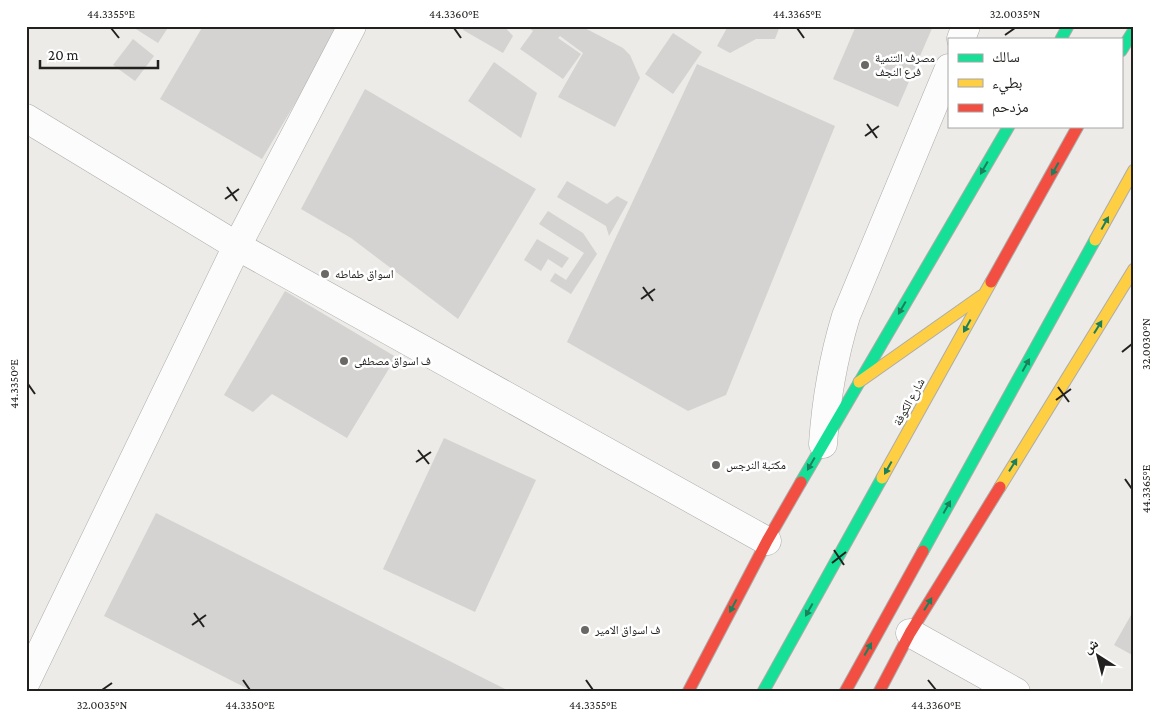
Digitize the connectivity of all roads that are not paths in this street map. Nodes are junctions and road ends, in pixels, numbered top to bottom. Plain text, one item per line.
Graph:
1 (352, 26) edge
2 (966, 26) edge
3 (1068, 26) edge
4 (1134, 30) edge
5 (961, 38) edge
6 (1062, 38) edge
7 (1122, 49) edge
8 (948, 70) edge
9 (26, 118) edge
10 (1008, 128) edge
11 (1077, 128) edge
12 (1134, 170) edge
13 (237, 246) junction
14 (1134, 269) edge
15 (986, 292) junction
16 (859, 382) junction
17 (822, 444) junction
18 (767, 541) junction
19 (910, 633) junction
20 (26, 682) edge
21 (688, 692) edge
22 (764, 692) edge
23 (845, 692) edge
24 (879, 692) edge
25 (1016, 692) edge

1 - 13 street
2 - 5 street
3 - 6 main road
4 - 7 main road
8 - 17 street
9 - 13 street
10 -> 16 main road
11 -> 15 main road, شارع الكوفة
23 -> 12 main road
13 - 18 street
13 - 20 street
19 -> 14 main road
15 - 16 main road
15 -> 22 main road, شارع الكوفة
16 - 17 main road
17 -> 18 main road
18 -> 21 main road
19 - 24 main road
19 - 25 street

